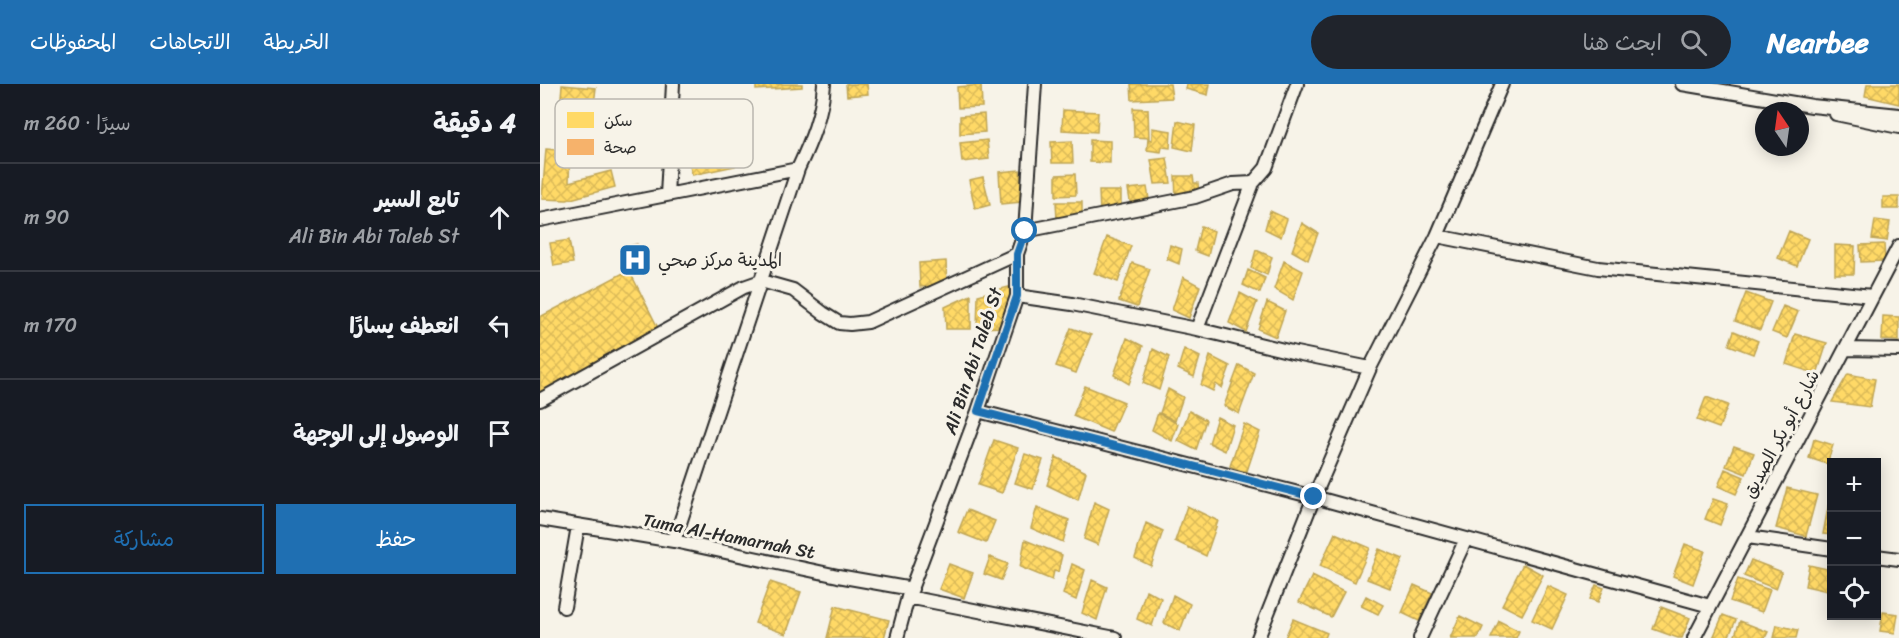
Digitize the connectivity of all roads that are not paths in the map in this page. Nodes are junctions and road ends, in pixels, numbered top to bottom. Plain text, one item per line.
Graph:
1 (673, 84) edge
2 (824, 84) edge
3 (1035, 84) edge
4 (1297, 84) edge
5 (1502, 84) edge
6 (1682, 84) edge
7 (672, 99) edge
8 (1812, 106) junction
9 (1899, 115) edge
10 (1899, 127) edge
11 (668, 168) edge
12 (798, 169) junction
13 (1253, 183) junction
14 (667, 195) junction
15 (540, 220) edge
16 (1025, 231) junction
17 (1437, 236) junction
18 (1899, 246) edge
19 (1017, 254) junction
20 (761, 281) junction
21 (1017, 296) junction
22 (1872, 296) junction
23 (1197, 329) junction
24 (1846, 349) junction
25 (1899, 350) edge
26 (1370, 368) junction
27 (540, 400) edge
28 (978, 411) junction
29 (1314, 497) junction
30 (540, 519) edge
31 (578, 526) junction
32 (1748, 537) junction
33 (1466, 539) junction
34 (674, 541) junction
35 (1827, 548) edge
36 (1881, 557) edge
37 (1899, 559) edge
38 (910, 593) junction
39 (1710, 606) junction
40 (564, 607) dead end
41 (897, 638) edge
42 (1115, 638) edge
43 (1257, 638) edge
44 (1420, 638) edge
45 (1694, 638) edge

1 - 7 street
2 - 12 street
3 - 16 street, Ali Bin Abi Taleb St
4 - 13 street
5 - 17 street
6 - 8 street
8 - 9 street
8 - 10 street
11 - 14 street
12 - 14 street
12 - 20 street
13 - 16 street
13 - 23 street
14 - 15 street
16 - 19 street, Ali Bin Abi Taleb St
17 - 22 street
17 - 26 street
18 - 22 street, شارع أبو بكر الصديق
19 - 20 street
19 - 21 street, Ali Bin Abi Taleb St
20 - 27 street
20 - 34 street
21 - 23 street
21 - 28 street, Ali Bin Abi Taleb St
22 - 24 street, شارع أبو بكر الصديق
23 - 26 street
24 - 25 street
24 - 32 street, شارع أبو بكر الصديق
26 - 29 street
28 - 29 street
28 - 38 street, Ali Bin Abi Taleb St
29 - 33 street
29 - 43 street
30 - 31 street, Tuma Al-Hamarnah St
31 - 34 street, Tuma Al-Hamarnah St
31 - 40 street
32 - 35 street
32 - 39 street, شارع أبو بكر الصديق
33 - 39 street
33 - 44 street
34 - 38 street, Tuma Al-Hamarnah St
36 - 37 street
38 - 41 street, Ali Bin Abi Taleb St
38 - 42 street, Tuma Al-Hamarnah St
39 - 45 street, شارع أبو بكر الصديق

